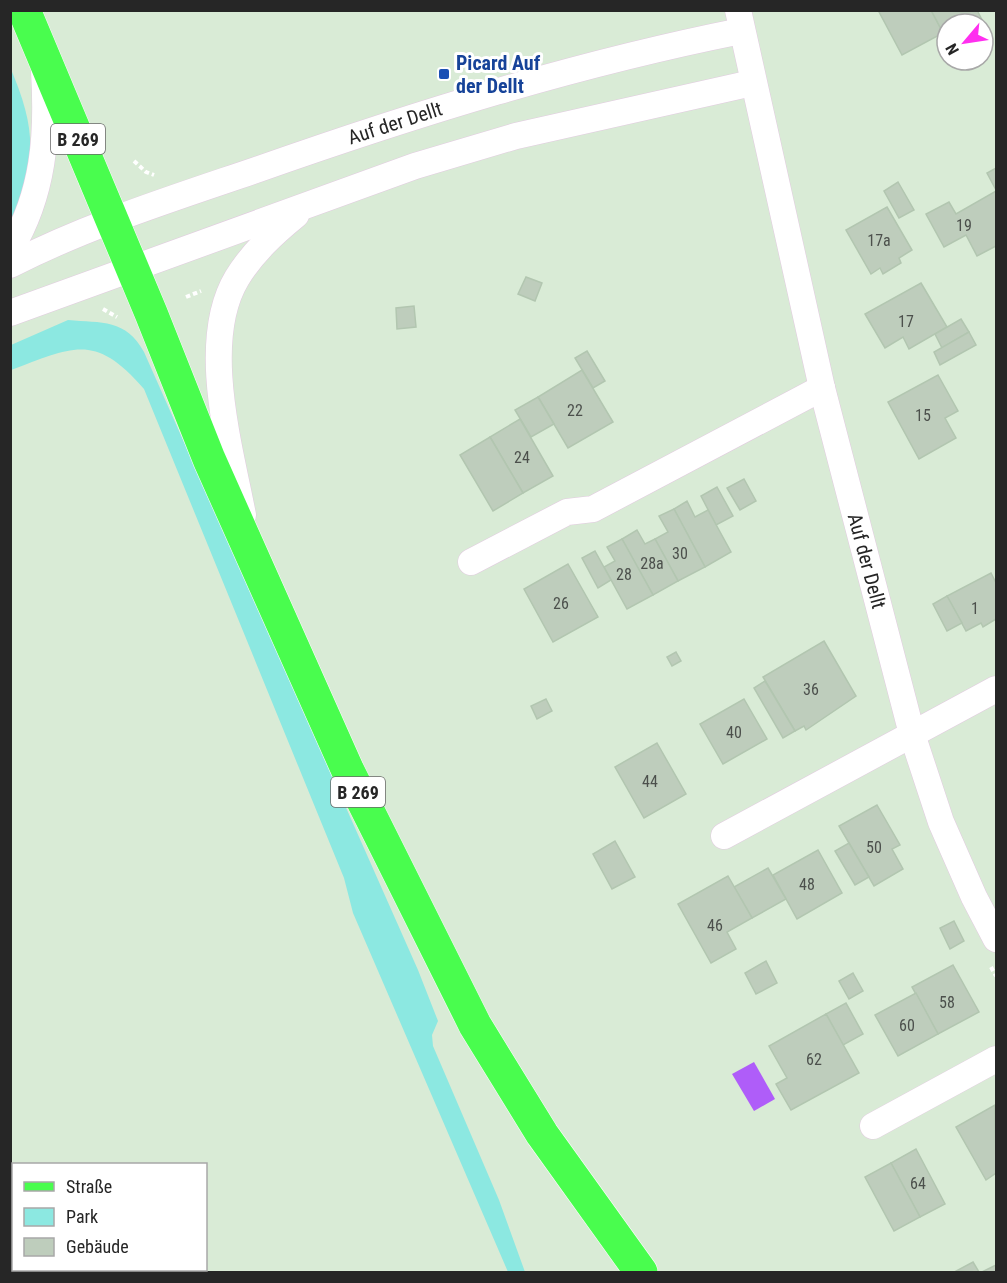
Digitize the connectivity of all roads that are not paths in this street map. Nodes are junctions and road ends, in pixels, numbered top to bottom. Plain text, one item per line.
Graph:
1 (24, 10) edge
2 (740, 21) edge
3 (43, 56) junction
4 (752, 83) junction
5 (311, 202) junction
6 (118, 219) junction
7 (10, 250) edge
8 (10, 265) edge
9 (139, 267) junction
10 (10, 313) edge
11 (822, 388) junction
12 (251, 554) junction
13 (471, 562) dead end
14 (996, 689) edge
15 (912, 734) junction
16 (724, 836) dead end
17 (996, 939) edge
18 (996, 1059) edge
19 (873, 1126) dead end
20 (642, 1272) edge

1 - 3 main road, B 269
2 - 4 street, Auf der Dellt
2 - 6 street, Auf der Dellt
3 - 6 main road, B 269
3 - 7 street
4 - 5 street
4 - 11 street, Auf der Dellt
5 - 9 street
5 - 12 street
6 - 8 street, Auf der Dellt
6 - 9 main road, B 269
9 - 10 street
9 - 12 main road, B 269
11 - 13 street
11 - 15 street, Auf der Dellt
12 - 20 main road, B 269
14 - 15 street
15 - 16 street
15 - 17 street, Auf der Dellt
18 - 19 street

